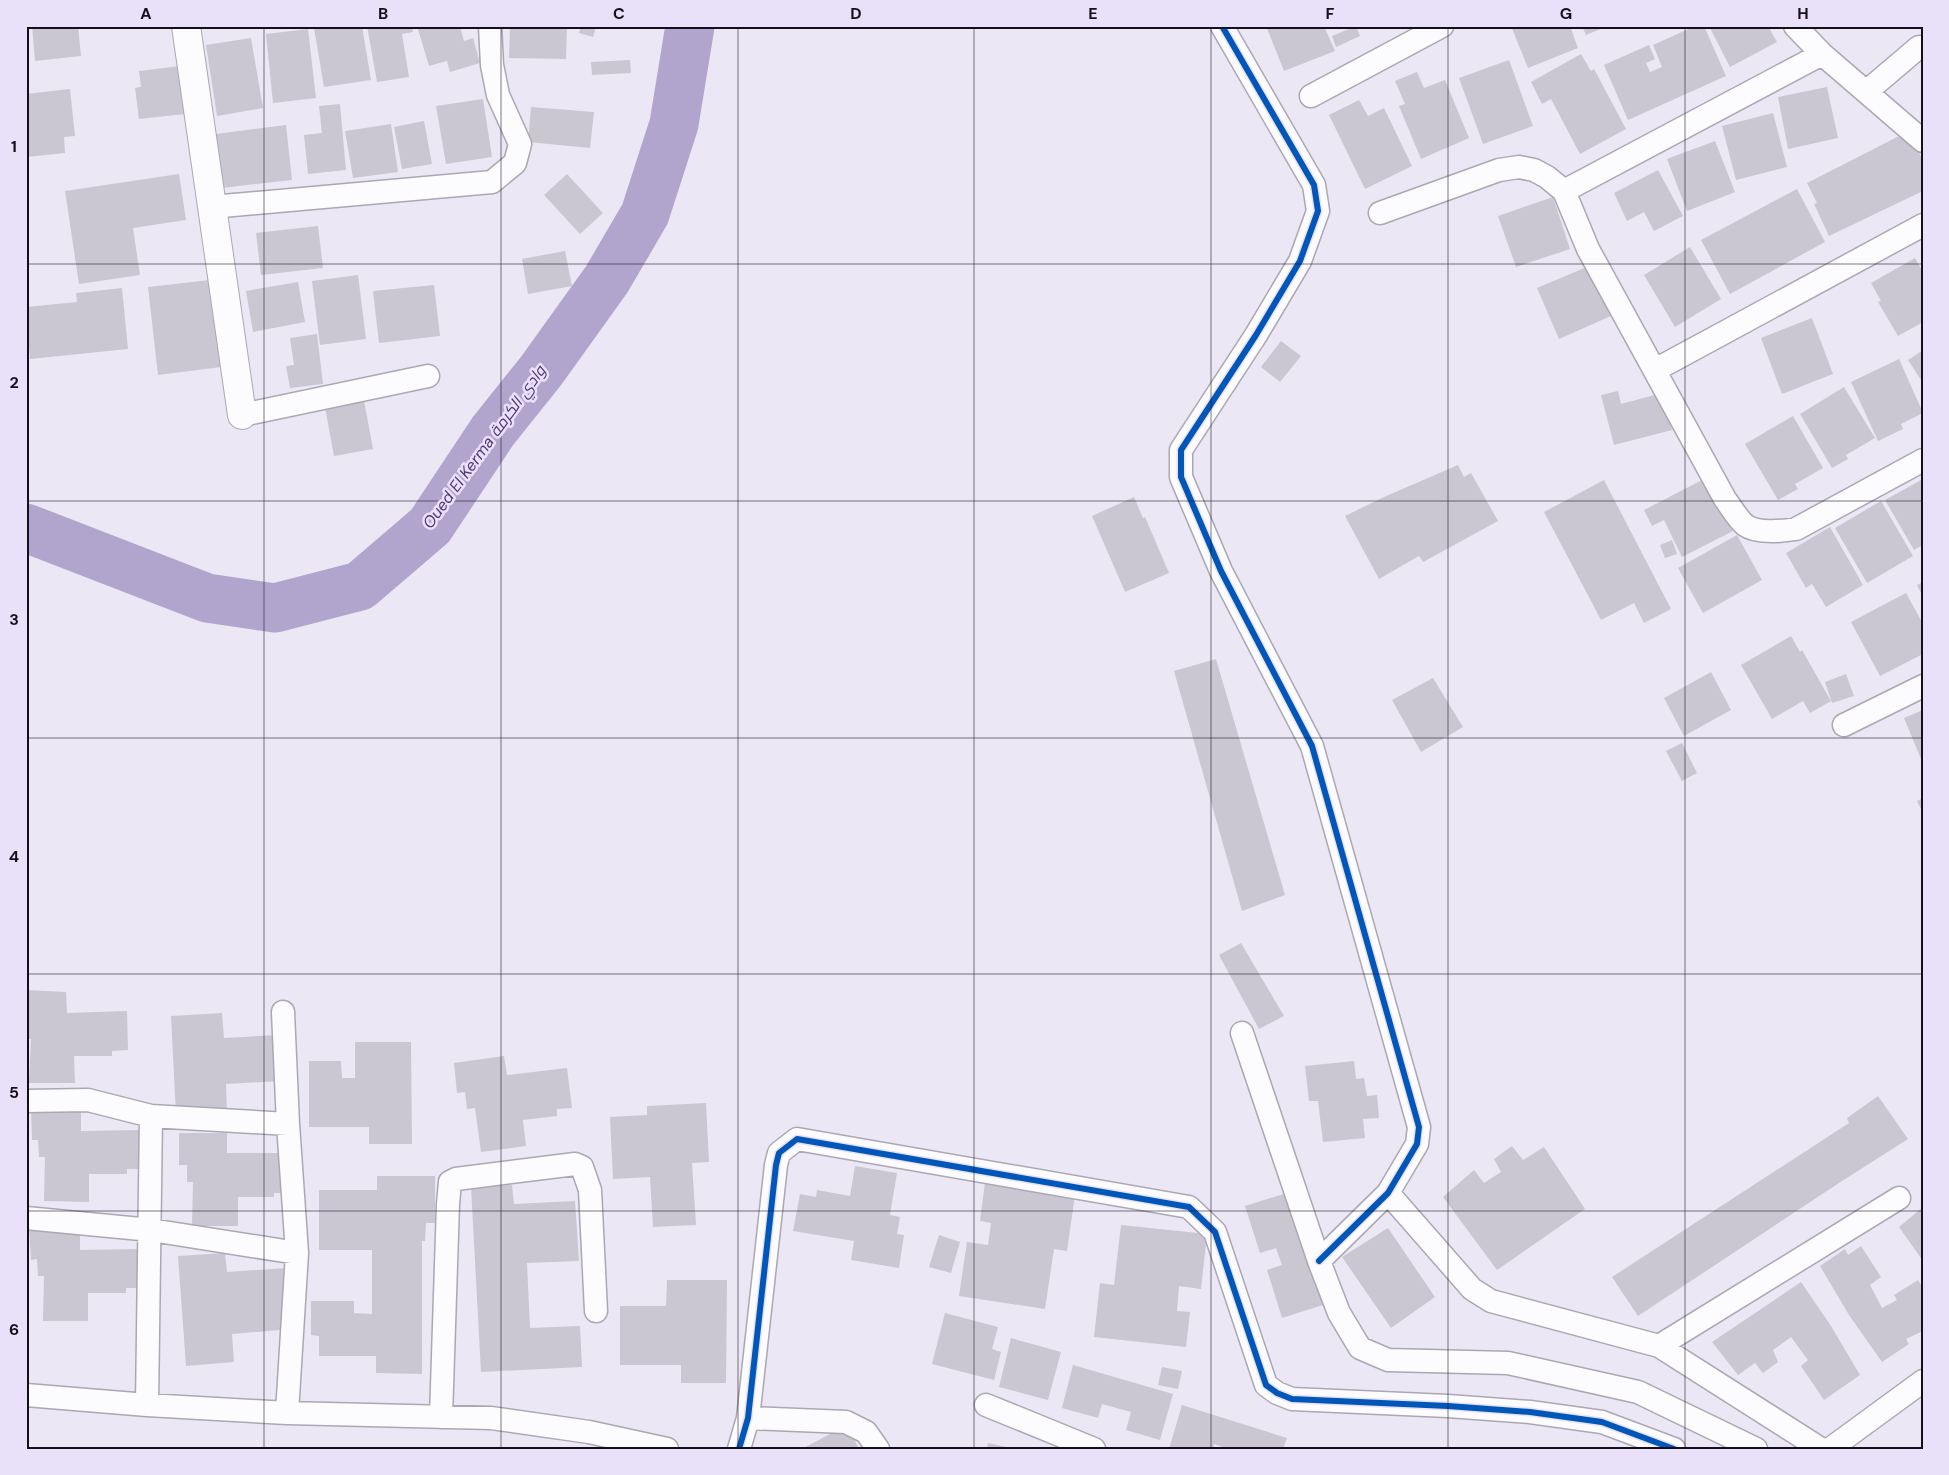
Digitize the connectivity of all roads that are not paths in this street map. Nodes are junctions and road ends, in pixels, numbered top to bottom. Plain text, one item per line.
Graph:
1 (186, 26) edge
2 (490, 26) edge
3 (1222, 26) edge
4 (1442, 26) edge
5 (1795, 26) edge
6 (1920, 40) edge
7 (1822, 54) junction
8 (1866, 92) junction
9 (1311, 96) dead end
10 (1923, 141) edge
11 (1564, 191) junction
12 (211, 207) junction
13 (1380, 213) dead end
14 (1923, 225) edge
15 (1656, 370) junction
16 (428, 376) dead end
17 (242, 416) joint
18 (1923, 460) edge
19 (1923, 686) edge
20 (1844, 725) dead end
21 (283, 1012) dead end
22 (1242, 1033) dead end
23 (26, 1101) edge
24 (151, 1116) junction
25 (288, 1124) junction
26 (1388, 1193) junction
27 (1899, 1198) dead end
28 (26, 1218) edge
29 (151, 1230) junction
30 (296, 1253) junction
31 (1319, 1261) junction
32 (596, 1311) dead end
33 (1659, 1346) junction
34 (1923, 1381) edge
35 (26, 1395) edge
36 (147, 1405) junction
37 (986, 1405) dead end
38 (287, 1413) junction
39 (440, 1417) junction
40 (748, 1418) junction
41 (667, 1449) edge
42 (739, 1449) edge
43 (878, 1449) edge
44 (1094, 1449) edge
45 (1674, 1449) edge
46 (1756, 1449) edge
47 (1820, 1449) edge
48 (1830, 1449) edge

1 - 12 street
2 - 12 street
3 - 26 street
4 - 9 street
5 - 7 street
6 - 8 street
7 - 8 street
7 - 11 street
8 - 10 street
11 - 13 street
11 - 15 street
12 - 17 street
14 - 15 street
15 - 18 street
16 - 17 street
19 - 20 street
21 - 25 street
22 - 31 street
23 - 24 street
24 - 25 street
24 - 29 street
25 - 30 street
26 - 31 street
26 - 33 street
27 - 33 street
28 - 29 street
29 - 30 street
29 - 36 street
30 - 38 street
31 - 46 street
32 - 39 street
33 - 47 street
34 - 48 street
35 - 36 street
36 - 38 street
37 - 44 street
38 - 39 street
39 - 41 street
40 - 42 street
40 - 43 street
40 - 45 street

